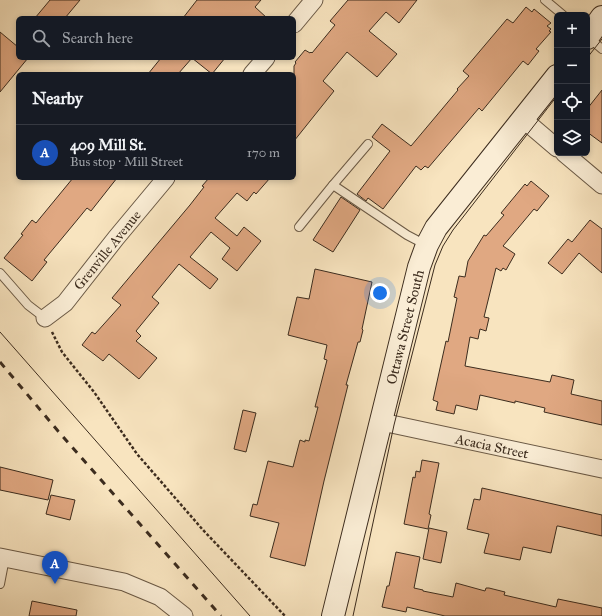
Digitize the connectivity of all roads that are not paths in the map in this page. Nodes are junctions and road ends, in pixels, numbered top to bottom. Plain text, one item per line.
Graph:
1 (314, 0) edge
2 (545, 0) edge
3 (559, 12) edge
4 (602, 17) edge
5 (296, 22) edge
6 (590, 33) edge
7 (590, 39) edge
8 (602, 49) edge
9 (264, 60) edge
10 (254, 72) edge
11 (554, 80) edge
12 (523, 119) junction
13 (368, 144) dead end
14 (554, 145) edge
15 (568, 156) edge
16 (164, 180) edge
17 (333, 185) junction
18 (602, 185) edge
19 (299, 228) dead end
20 (427, 245) junction
21 (0, 273) edge
22 (45, 318) joint
23 (382, 422) junction
24 (602, 469) edge
25 (2, 557) edge
26 (0, 584) edge
27 (184, 616) edge
28 (334, 616) edge

1 - 5 street
2 - 3 lane
4 - 6 main road
7 - 8 lane
9 - 10 street
11 - 12 main road, Ottawa Street South
12 - 14 street
12 - 20 main road, Ottawa Street South
13 - 17 lane
15 - 18 street
16 - 22 street, Grenville Avenue
17 - 19 lane
17 - 20 lane
20 - 23 main road, Ottawa Street South
21 - 22 lane
23 - 24 street, Acacia Street
23 - 28 main road, Ottawa Street South
25 - 26 lane
25 - 27 street

